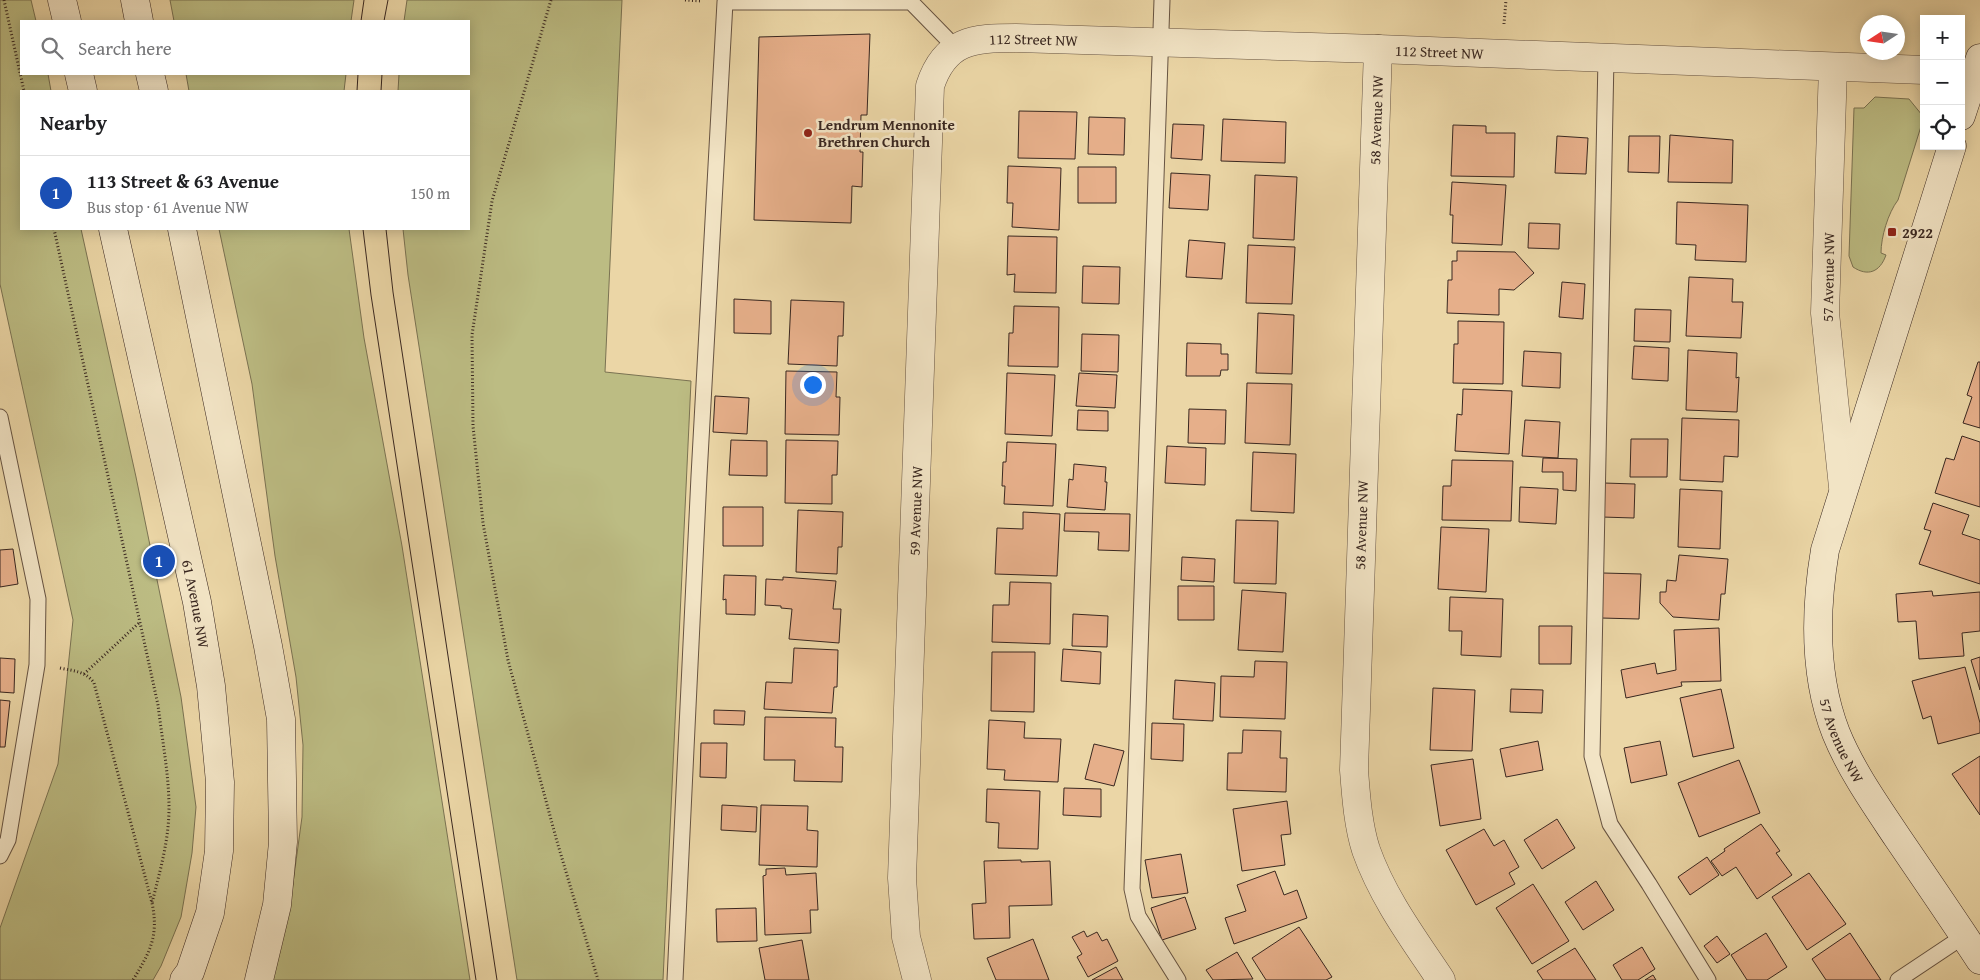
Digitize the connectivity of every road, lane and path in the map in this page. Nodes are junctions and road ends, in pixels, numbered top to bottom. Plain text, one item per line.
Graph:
1 (4, 0) edge
2 (62, 0) edge
3 (135, 0) edge
4 (551, 0) edge
5 (1162, 0) edge
6 (67, 20) edge
7 (139, 20) edge
8 (1161, 42) junction
9 (956, 47) junction
10 (1378, 49) junction
11 (1606, 58) junction
12 (1833, 67) junction
13 (1920, 70) edge
14 (1971, 71) edge
15 (20, 73) edge
16 (20, 75) edge
17 (79, 75) edge
18 (150, 75) edge
19 (24, 90) edge
20 (82, 90) edge
21 (154, 90) edge
22 (1963, 105) edge
23 (1951, 150) edge
24 (54, 230) edge
25 (113, 230) edge
26 (182, 230) edge
27 (0, 417) edge
28 (1843, 487) junction
29 (140, 622) junction
30 (37, 665) junction
31 (84, 674) junction
32 (0, 856) edge
33 (152, 902) junction
34 (1975, 950) edge
35 (133, 980) edge
36 (184, 980) edge
37 (259, 980) edge
38 (598, 980) edge
39 (675, 980) edge
40 (917, 980) edge
41 (1178, 980) edge
42 (1441, 980) edge
43 (1708, 980) edge
44 (1898, 980) edge

1 - 15 path
2 - 6 street
3 - 7 street
4 - 38 path
5 - 8 lane
8 - 9 street, 112 Street NW
8 - 10 street, 112 Street NW
8 - 41 lane
9 - 39 lane
9 - 40 street, 59 Avenue NW
10 - 11 street, 112 Street NW
10 - 42 street, 58 Avenue NW
11 - 12 street, 112 Street NW
11 - 43 lane
12 - 13 street, 112 Street NW
12 - 28 street, 57 Avenue NW
14 - 22 street
16 - 19 path
17 - 20 street
18 - 21 street
23 - 28 street, 57 Avenue NW
24 - 29 path
25 - 36 street, 61 Avenue NW
26 - 37 street
27 - 30 lane
28 - 34 street, 57 Avenue NW
29 - 31 path
29 - 33 path
30 - 31 path
30 - 32 lane
31 - 33 path
33 - 35 path
34 - 44 lane

